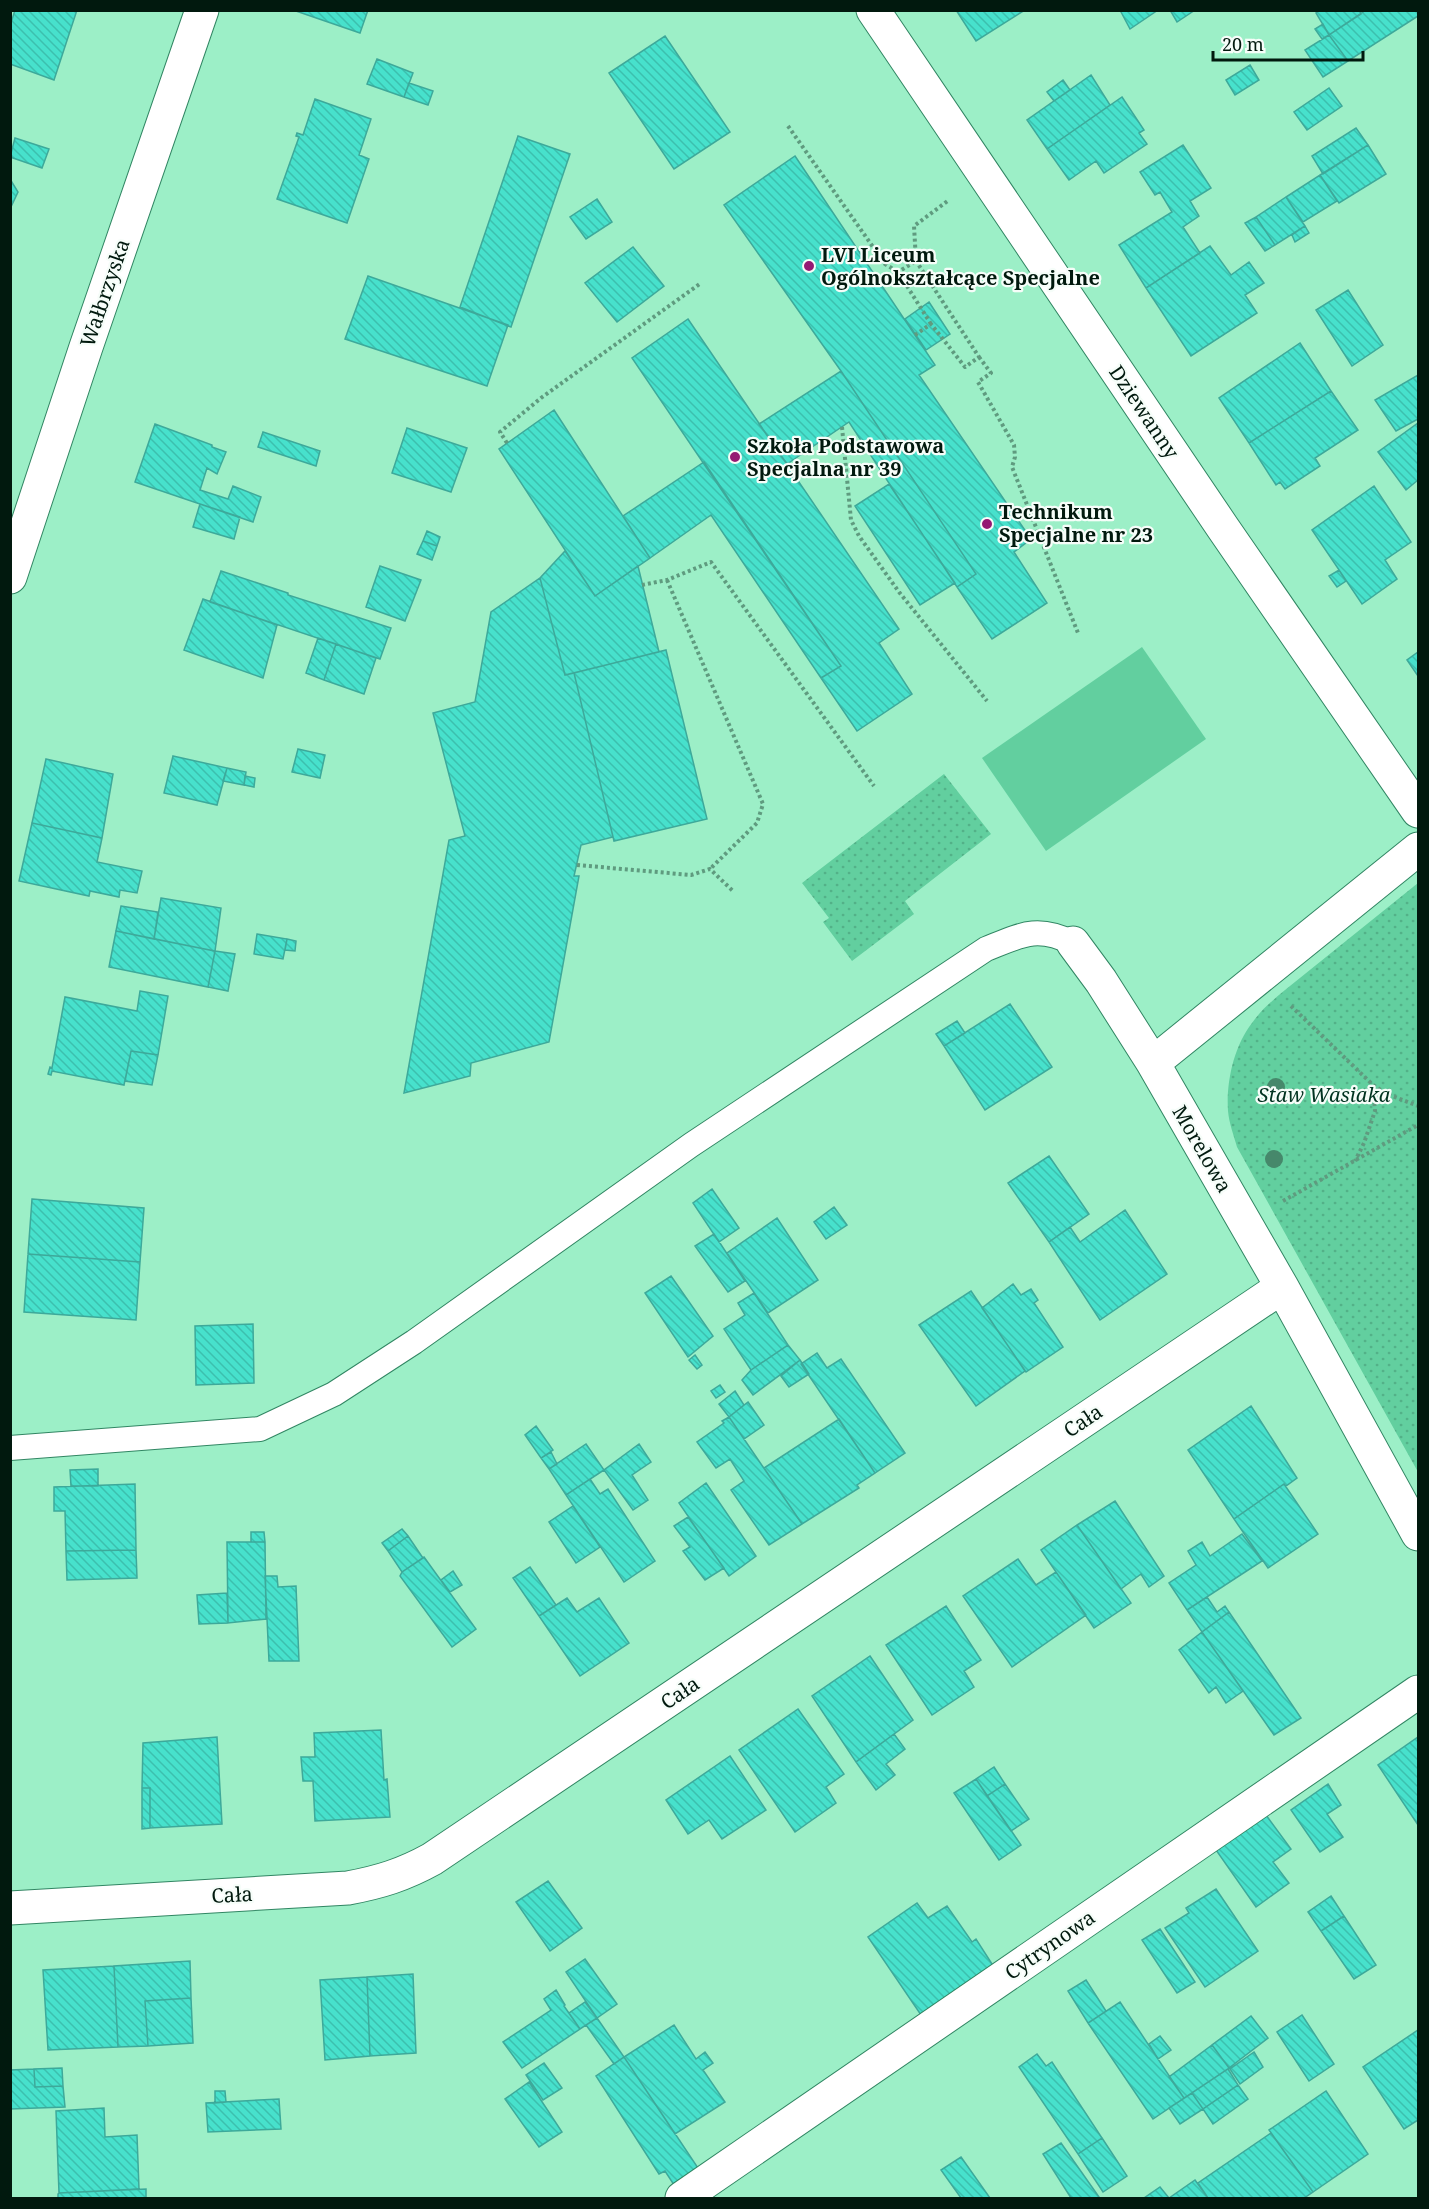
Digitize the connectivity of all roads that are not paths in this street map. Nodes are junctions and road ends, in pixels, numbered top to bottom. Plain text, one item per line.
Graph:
1 (202, 10) edge
2 (873, 10) edge
3 (10, 577) edge
4 (1419, 811) edge
5 (1419, 849) edge
6 (1073, 943) joint
7 (1153, 1063) junction
8 (1282, 1287) junction
9 (10, 1448) edge
10 (1419, 1534) edge
11 (1419, 1692) edge
12 (10, 1908) edge
13 (682, 2199) edge

1 - 3 street, Wałbrzyska
2 - 4 street, Dziewanny
5 - 7 street
6 - 7 street, Morelowa
6 - 9 lane
7 - 8 street, Morelowa
8 - 10 street, Morelowa
8 - 12 street, Cała
11 - 13 street, Cytrynowa

